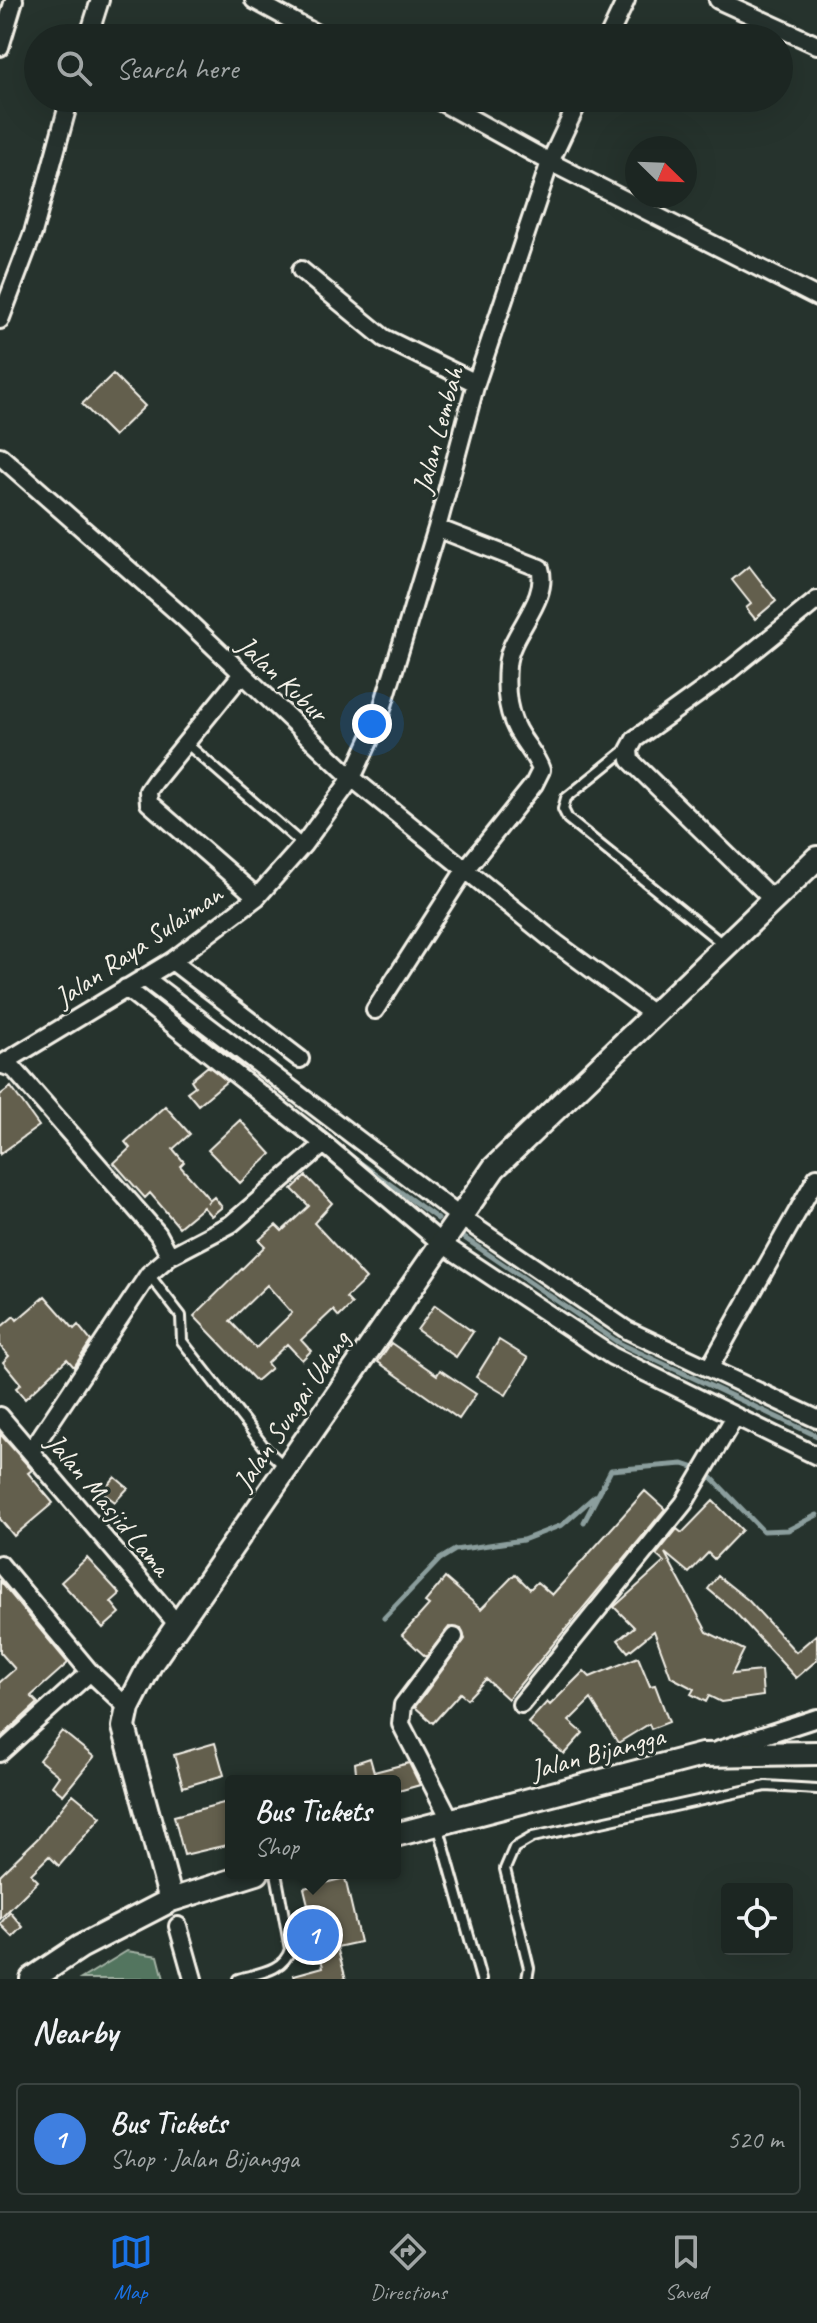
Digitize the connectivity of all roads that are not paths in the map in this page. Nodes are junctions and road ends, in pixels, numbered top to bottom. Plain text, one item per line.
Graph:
1 (14, 0) edge
2 (100, 0) edge
3 (254, 0) edge
4 (626, 0) edge
5 (718, 0) edge
6 (92, 24) edge
7 (298, 24) edge
8 (615, 24) edge
9 (771, 24) edge
10 (793, 34) edge
11 (817, 45) edge
12 (0, 47) edge
13 (66, 112) edge
14 (459, 112) edge
15 (573, 112) edge
16 (550, 162) junction
17 (301, 270) dead end
18 (817, 297) edge
19 (0, 320) edge
20 (476, 383) junction
21 (0, 456) edge
22 (437, 528) junction
23 (817, 600) edge
24 (241, 675) junction
25 (186, 743) junction
26 (632, 746) junction
27 (352, 778) junction
28 (303, 845) junction
29 (817, 858) edge
30 (465, 870) junction
31 (257, 897) junction
32 (772, 899) junction
33 (725, 946) junction
34 (172, 961) junction
35 (145, 978) junction
36 (126, 988) junction
37 (375, 1010) dead end
38 (654, 1015) junction
39 (257, 1027) junction
40 (239, 1052) junction
41 (300, 1059) dead end
42 (0, 1065) edge
43 (324, 1144) junction
44 (817, 1177) edge
45 (459, 1216) junction
46 (441, 1243) junction
47 (170, 1256) junction
48 (149, 1274) junction
49 (710, 1367) junction
50 (0, 1416) edge
51 (734, 1418) junction
52 (817, 1419) edge
53 (31, 1451) junction
54 (817, 1456) edge
55 (288, 1470) junction
56 (0, 1564) edge
57 (178, 1625) junction
58 (454, 1637) dead end
59 (90, 1672) junction
60 (521, 1704) dead end
61 (128, 1708) junction
62 (817, 1718) edge
63 (0, 1753) edge
64 (817, 1753) edge
65 (702, 1755) junction
66 (817, 1789) edge
67 (444, 1823) junction
68 (401, 1834) edge
69 (238, 1879) edge
70 (277, 1879) edge
71 (171, 1900) junction
72 (178, 1926) dead end
73 (32, 1979) edge
74 (193, 1979) edge
75 (238, 1979) edge
76 (481, 1979) edge
77 (527, 1979) edge

1 - 12 street
2 - 6 street
3 - 7 street
4 - 8 street
5 - 9 street
10 - 11 street
13 - 19 street
14 - 16 street
15 - 16 street, Jalan Lembah
16 - 18 street
16 - 20 street, Jalan Lembah
17 - 20 street
20 - 22 street, Jalan Lembah
21 - 24 street, Jalan Kubur
22 - 27 street, Jalan Lembah
22 - 30 street
23 - 26 street
24 - 25 street
24 - 27 street, Jalan Kubur
25 - 28 lane
25 - 31 street
26 - 32 street
26 - 33 lane
27 - 28 street, Jalan Raya Sulaiman
27 - 30 street, Jalan Kubur
28 - 31 street, Jalan Raya Sulaiman
29 - 32 street, Jalan Sungai Udang
30 - 37 street
30 - 38 street, Jalan Kubur
31 - 34 street, Jalan Raya Sulaiman
32 - 33 street, Jalan Sungai Udang
33 - 38 street, Jalan Sungai Udang
34 - 35 street, Jalan Raya Sulaiman
34 - 39 street
35 - 36 street, Jalan Raya Sulaiman
35 - 40 street
36 - 42 street, Jalan Raya Sulaiman
36 - 43 street
38 - 45 street, Jalan Sungai Udang
39 - 40 street
39 - 41 street
40 - 45 street
42 - 47 street
43 - 46 street
43 - 47 street
44 - 49 street
45 - 46 street, Jalan Sungai Udang
45 - 49 street
46 - 51 street
46 - 55 street, Jalan Sungai Udang
47 - 48 street
48 - 53 street
48 - 55 lane
49 - 52 street
50 - 53 street, Jalan Masjid Lama
51 - 54 street
51 - 60 street
53 - 57 street, Jalan Masjid Lama
55 - 57 street, Jalan Sungai Udang
56 - 59 street
57 - 61 street, Jalan Sungai Udang
58 - 67 street
59 - 61 street
59 - 63 street
61 - 71 street, Jalan Sungai Udang
62 - 65 street
64 - 65 street, Jalan Bijangga
65 - 67 street, Jalan Bijangga
66 - 77 lane
67 - 68 street, Jalan Bijangga
67 - 76 lane
69 - 71 street
70 - 75 lane
71 - 73 street
72 - 74 street

